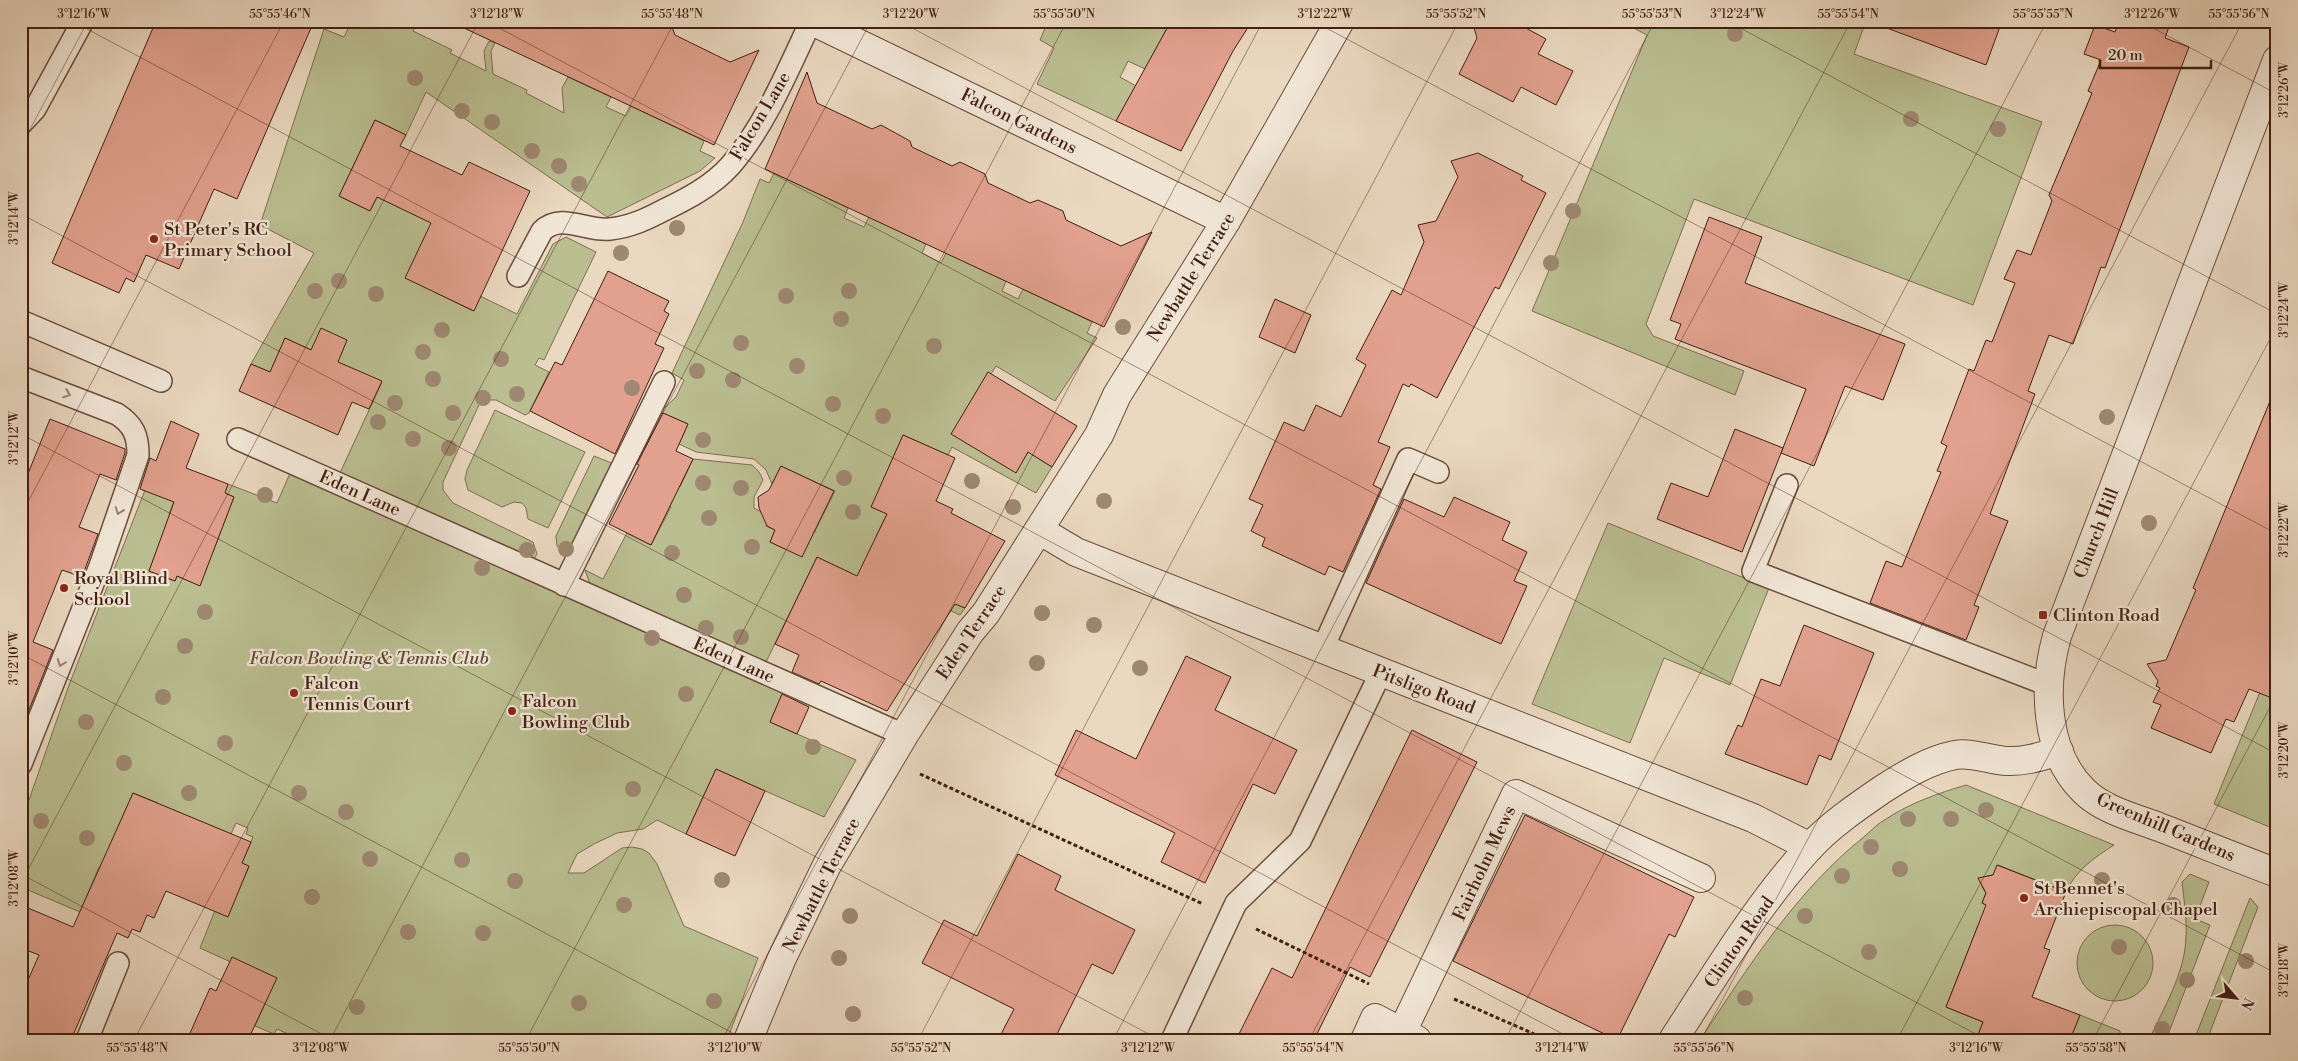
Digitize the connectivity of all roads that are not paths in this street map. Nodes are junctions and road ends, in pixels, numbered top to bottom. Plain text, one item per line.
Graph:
1 (83, 21) edge
2 (1340, 21) edge
3 (815, 22) edge
4 (2277, 60) edge
5 (21, 124) edge
6 (1226, 221) junction
7 (518, 276) dead end
8 (21, 321) edge
9 (21, 377) edge
10 (161, 381) dead end
11 (664, 382) dead end
12 (238, 439) dead end
13 (1438, 472) dead end
14 (1786, 485) dead end
15 (1039, 530) junction
16 (564, 585) junction
17 (1322, 650) junction
18 (1381, 672) junction
19 (2048, 685) junction
20 (904, 735) junction
21 (2059, 751) junction
22 (21, 764) edge
23 (1810, 847) junction
24 (2273, 874) edge
25 (1700, 878) dead end
26 (118, 963) dead end
27 (1410, 1036) edge
28 (87, 1040) edge
29 (748, 1040) edge
30 (1172, 1040) edge
31 (1365, 1040) edge
32 (1673, 1040) edge

1 - 5 lane
2 - 6 street, Newbattle Terrace
3 - 6 street, Falcon Gardens
3 - 7 lane, Falcon Lane
4 - 19 street, Church Hill
6 - 15 street, Newbattle Terrace
8 - 10 lane
9 -> 22 lane
11 - 16 lane
12 - 16 lane, Eden Lane
13 - 17 lane
14 - 19 lane
15 - 17 street, Pitsligo Road
15 - 20 street, Eden Terrace
16 - 20 lane, Eden Lane
17 - 18 street, Pitsligo Road
18 - 23 street, Pitsligo Road
18 - 30 lane
19 - 21 street, Church Hill
20 - 29 street, Newbattle Terrace
21 - 23 street
21 - 24 street, Greenhill Gardens
23 - 32 street, Clinton Road
25 - 27 street, Fairholm Mews
26 - 28 lane
27 - 31 street, Fairholm Mews

